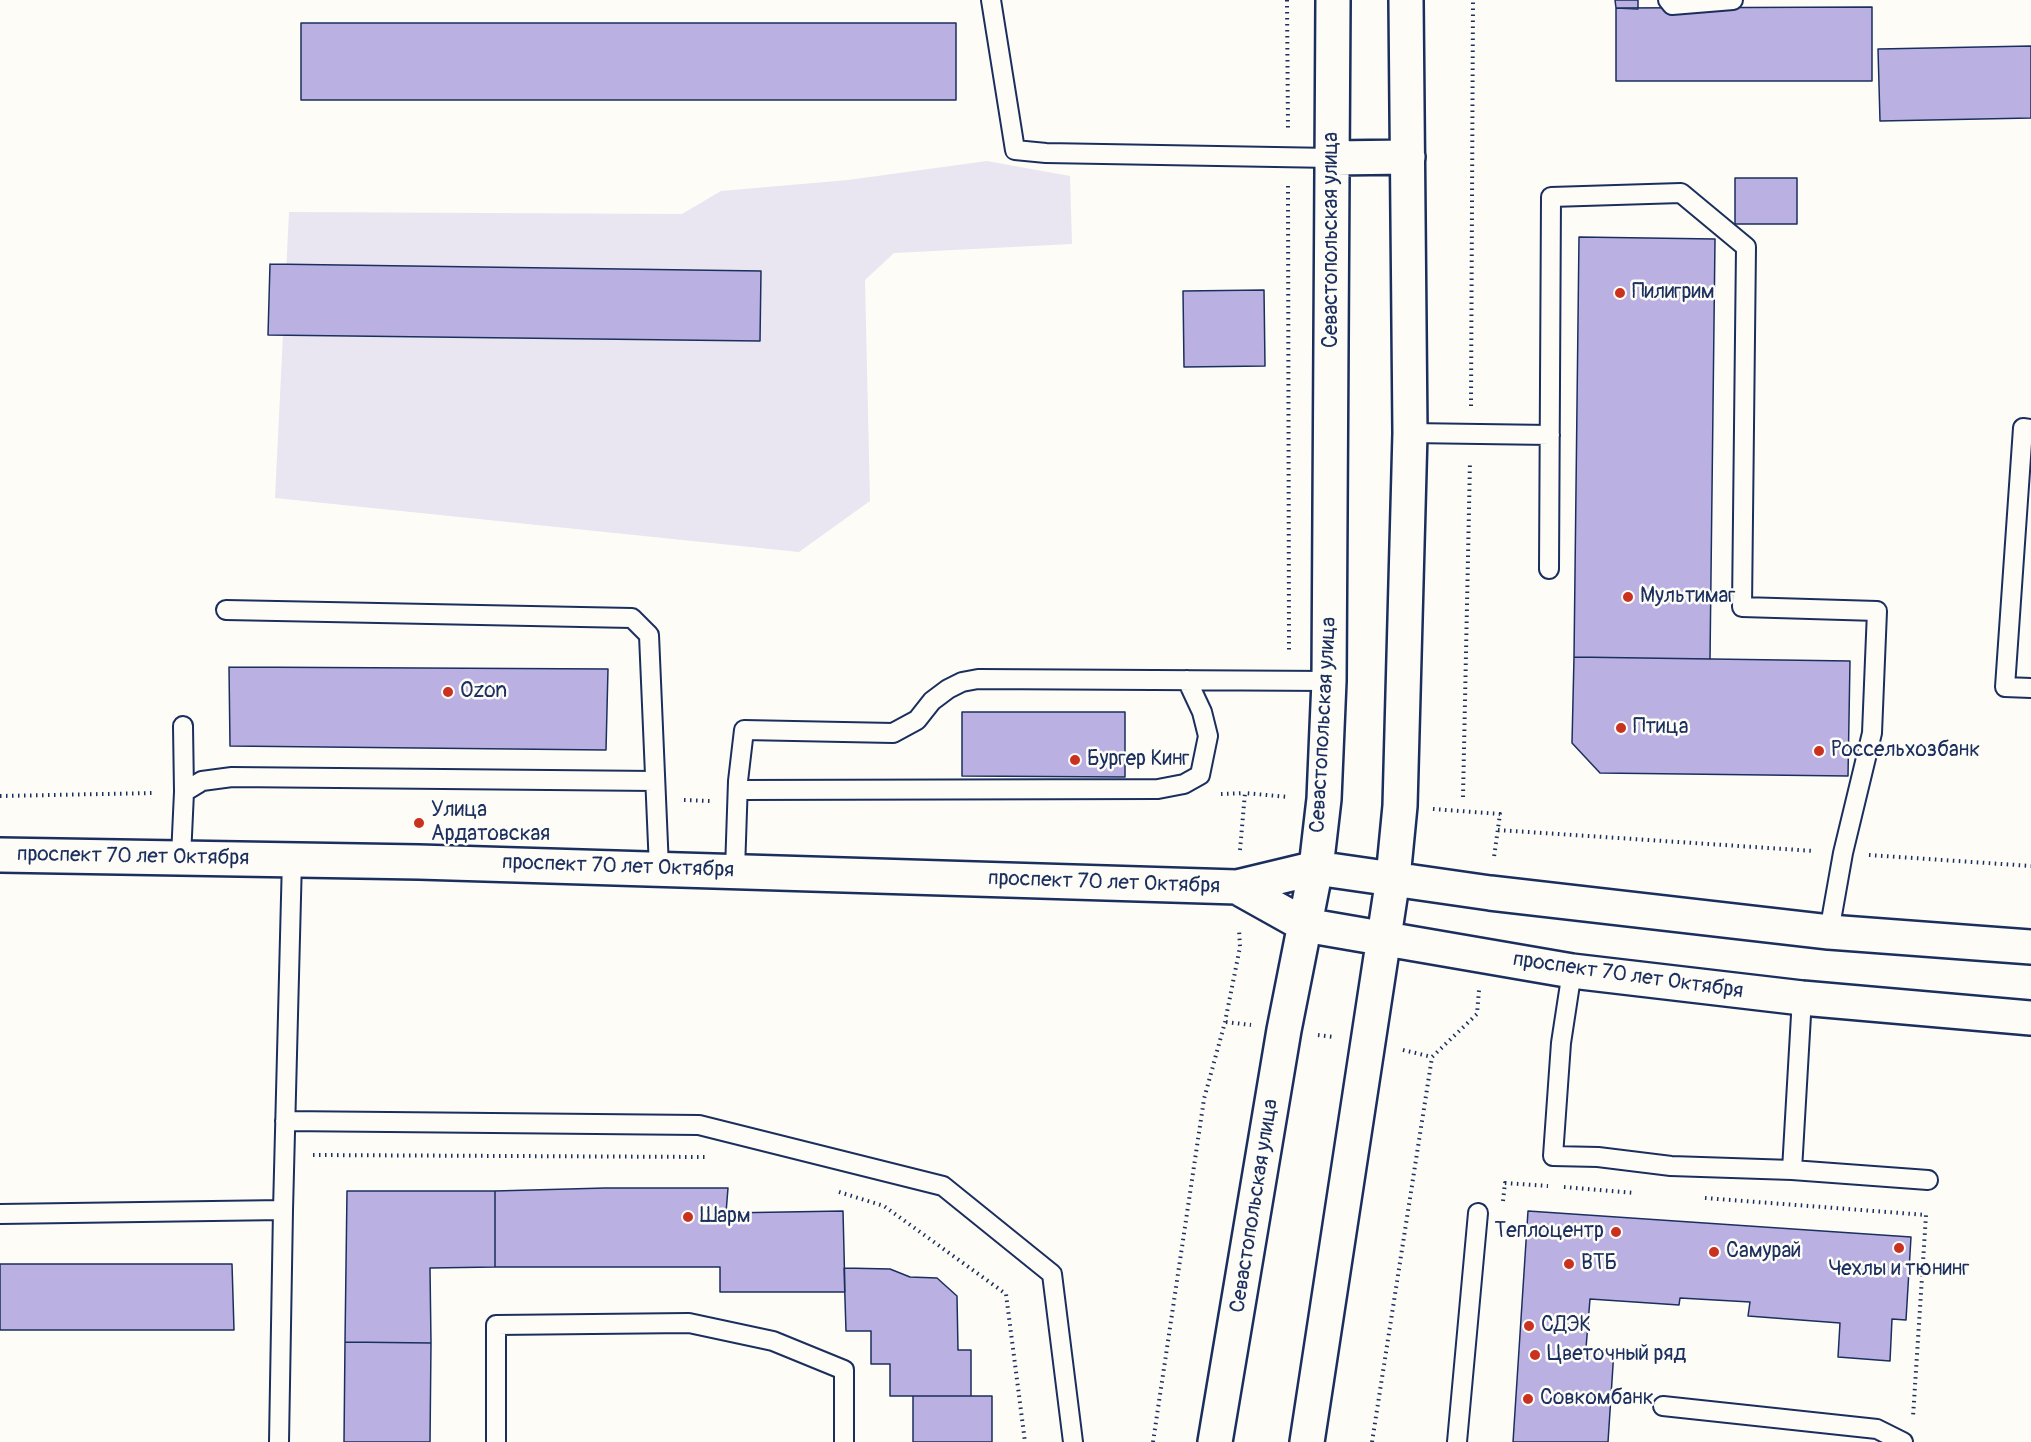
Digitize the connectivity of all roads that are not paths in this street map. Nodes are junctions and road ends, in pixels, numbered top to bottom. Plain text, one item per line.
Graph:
1 (991, 0) edge
2 (1334, 0) edge
3 (1406, 0) edge
4 (1668, 0) edge
5 (1733, 0) edge
6 (1408, 157) junction
7 (1332, 158) junction
8 (2031, 429) edge
9 (1410, 433) junction
10 (1550, 435) junction
11 (2023, 551) edge
12 (1549, 569) dead end
13 (226, 610) dead end
14 (1187, 680) junction
15 (1329, 681) junction
16 (2031, 688) edge
17 (183, 726) dead end
18 (655, 781) junction
19 (738, 790) junction
20 (184, 792) junction
21 (0, 855) edge
22 (181, 857) junction
23 (291, 858) junction
24 (659, 868) junction
25 (1316, 868) junction
26 (735, 870) junction
27 (1393, 878) junction
28 (1237, 887) junction
29 (1305, 925) junction
30 (1829, 932) junction
31 (1383, 939) junction
32 (2031, 947) edge
33 (1572, 971) junction
34 (1802, 998) junction
35 (2031, 1018) edge
36 (285, 1121) junction
37 (1792, 1170) junction
38 (1928, 1180) dead end
39 (282, 1210) junction
40 (1478, 1213) dead end
41 (0, 1214) edge
42 (1664, 1406) dead end
43 (279, 1442) edge
44 (496, 1442) edge
45 (844, 1442) edge
46 (1073, 1442) edge
47 (1215, 1442) edge
48 (1307, 1442) edge
49 (1457, 1442) edge
50 (1904, 1442) edge

1 - 7 lane
2 - 7 street, Севастопольская улица
3 - 6 street
4 - 5 lane
6 - 7 street
6 - 9 street
7 - 15 street, Севастопольская улица
8 - 11 lane
9 - 10 lane
9 - 27 street
10 - 12 lane
10 - 30 lane
11 - 16 lane
13 - 18 lane
14 - 15 lane
14 - 19 lane
14 - 19 lane
15 - 25 street, Севастопольская улица
17 - 20 lane
18 - 20 lane
18 - 24 lane
19 - 26 lane
20 - 22 lane
21 - 22 street, проспект 70 лет Октября
22 - 23 street, проспект 70 лет Октября
23 - 24 street, проспект 70 лет Октября
23 - 36 lane
24 - 26 street, проспект 70 лет Октября
25 - 27 street, проспект 70 лет Октября
25 - 28 street, проспект 70 лет Октября
25 - 29 street, Севастопольская улица
26 - 28 street, проспект 70 лет Октября
27 - 30 street, проспект 70 лет Октября
27 - 31 street
28 - 29 street, проспект 70 лет Октября
29 - 31 street, проспект 70 лет Октября
29 - 47 street, Севастопольская улица
30 - 32 street, проспект 70 лет Октября
31 - 33 street, проспект 70 лет Октября
31 - 48 street
33 - 34 street, проспект 70 лет Октября
33 - 37 lane
34 - 35 street, проспект 70 лет Октября
34 - 37 lane
36 - 39 lane
36 - 46 lane
37 - 38 lane
39 - 41 lane
39 - 43 lane
40 - 49 lane
42 - 50 lane
44 - 45 lane

